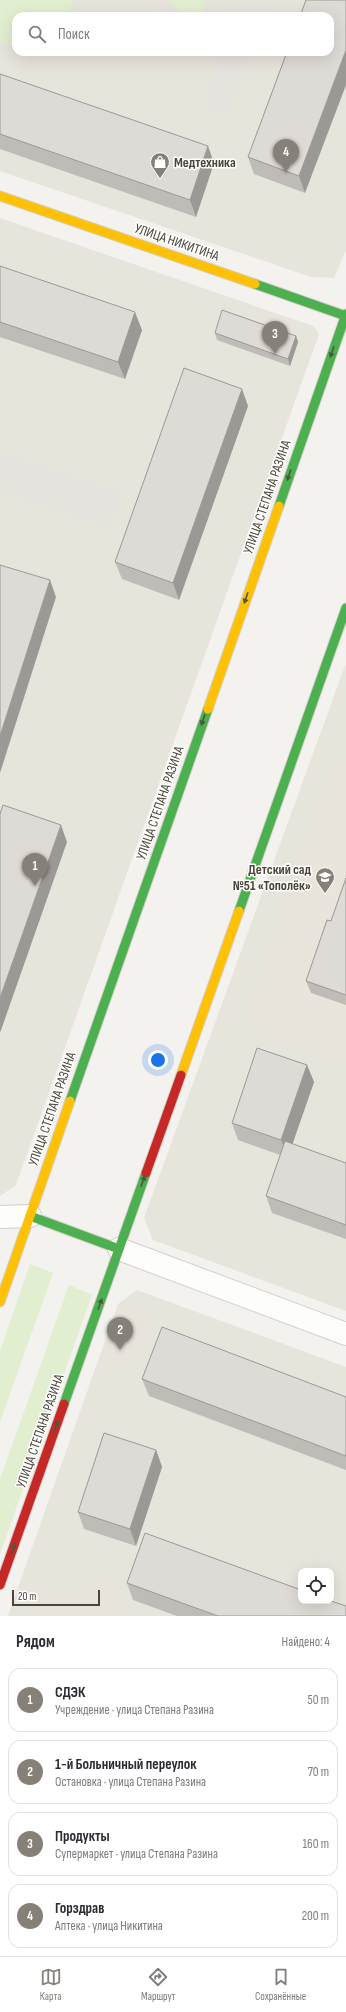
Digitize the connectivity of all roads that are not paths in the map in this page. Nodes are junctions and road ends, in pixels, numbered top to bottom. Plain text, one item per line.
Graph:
1 (0, 196) edge
2 (346, 315) edge
3 (346, 608) edge
4 (30, 1216) junction
5 (0, 1217) edge
6 (119, 1249) junction
7 (0, 1302) edge
8 (346, 1334) edge
9 (0, 1585) edge

1 - 2 main road, УЛИЦА НИКИТИНА
2 -> 4 main road, УЛИЦА СТЕПАНА РАЗИНА
6 -> 3 main road, УЛИЦА СТЕПАНА РАЗИНА
4 - 5 street
4 - 6 main road
4 - 7 main road, УЛИЦА СТЕПАНА РАЗИНА
6 - 8 street
9 -> 6 main road, УЛИЦА СТЕПАНА РАЗИНА

